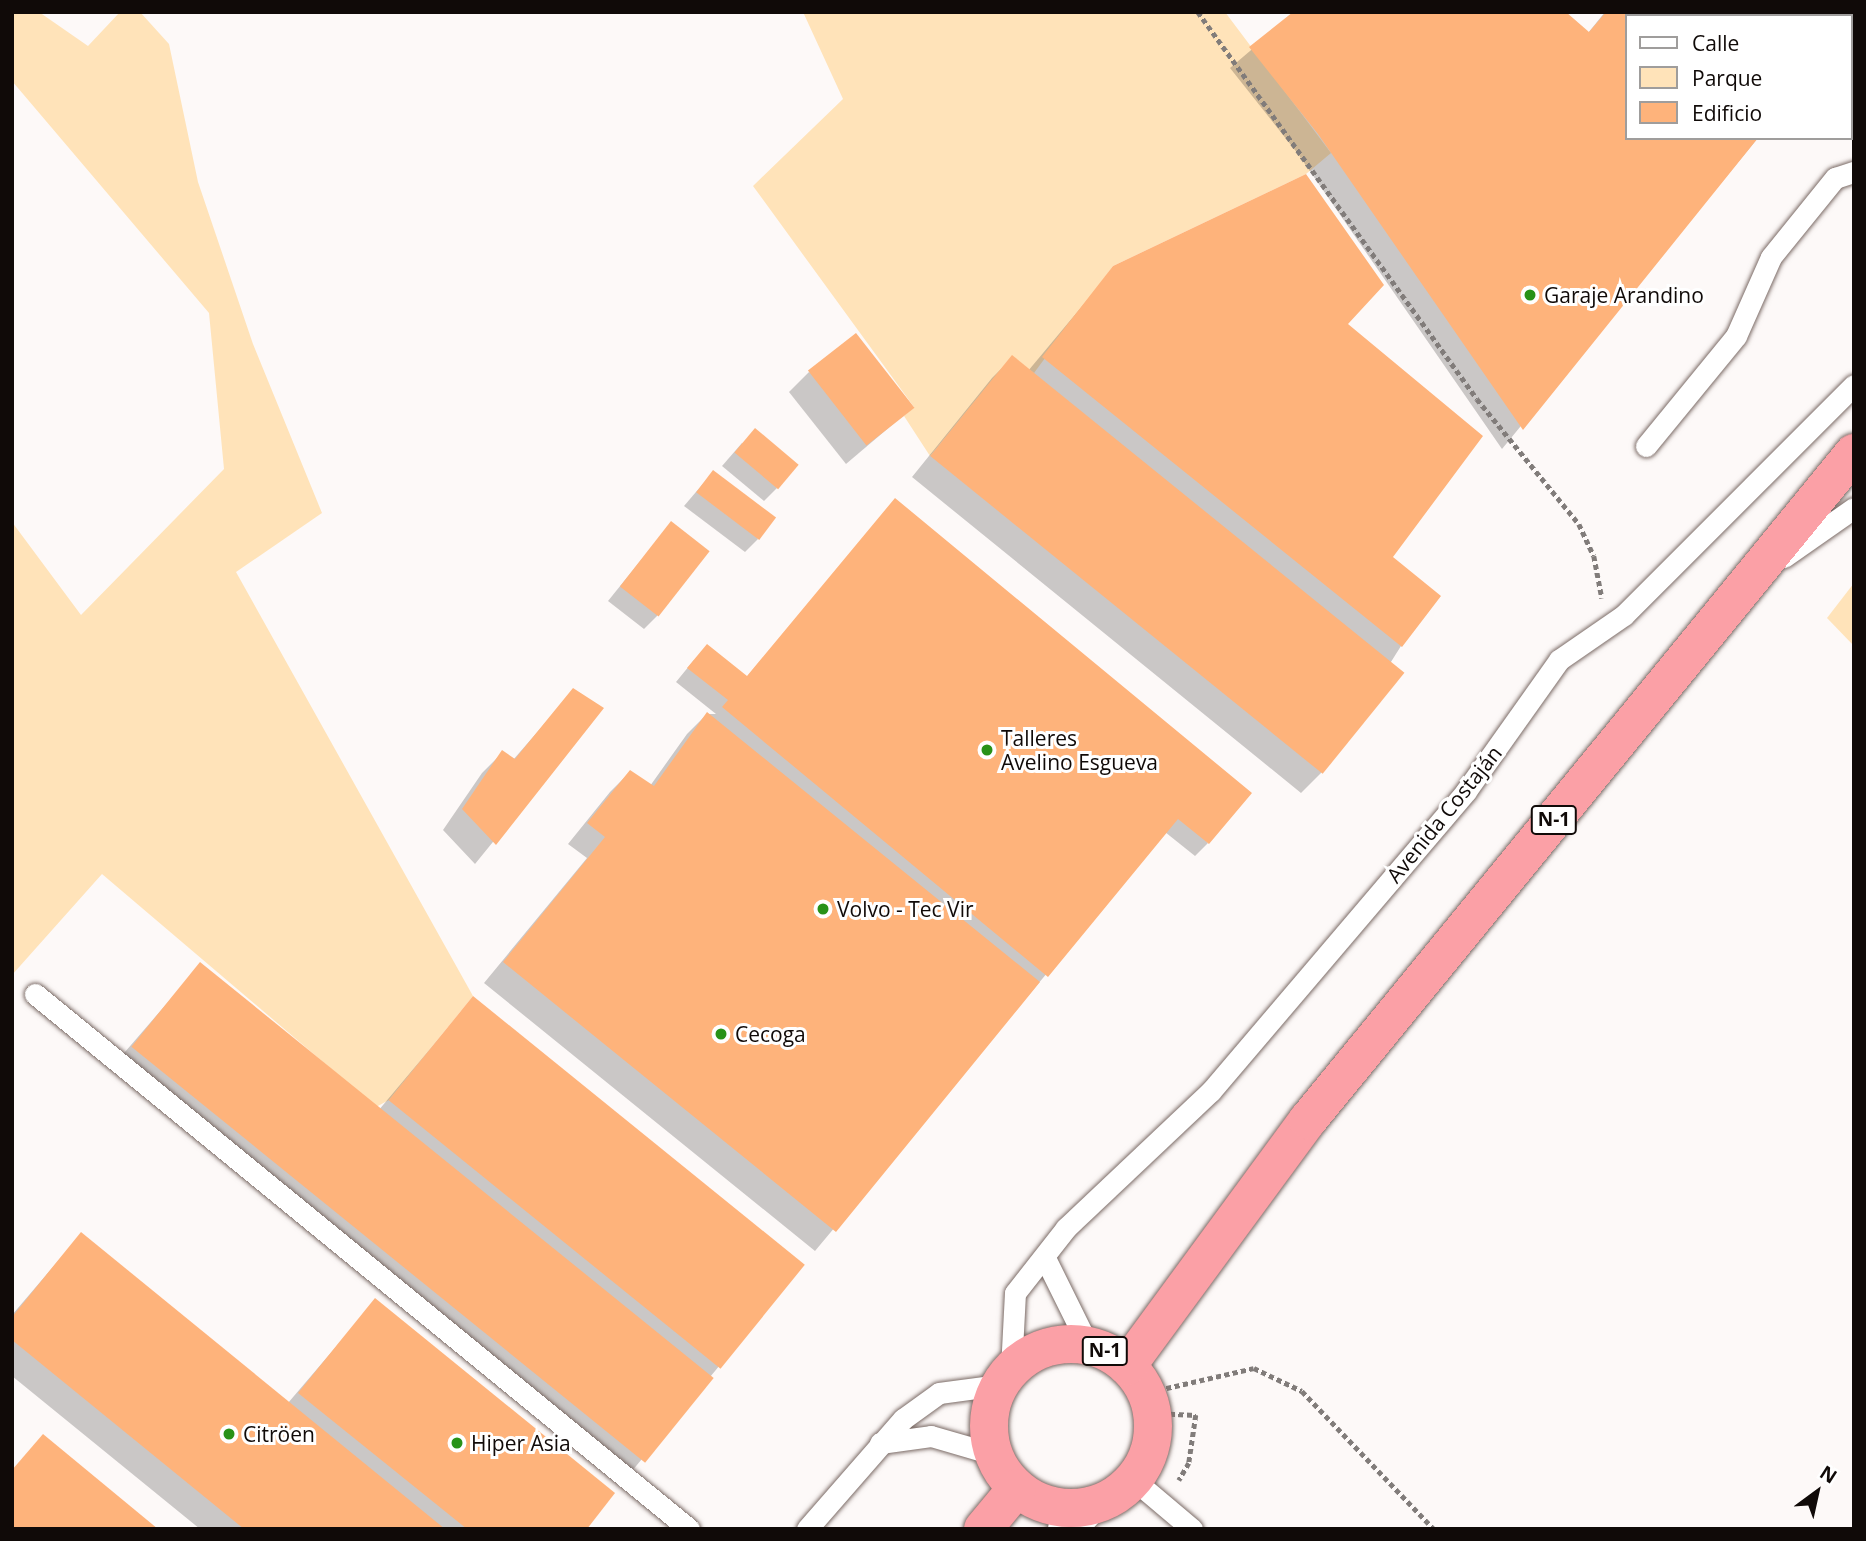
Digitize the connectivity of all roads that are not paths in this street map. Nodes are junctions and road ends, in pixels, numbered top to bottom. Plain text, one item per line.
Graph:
1 (1854, 172) edge
2 (1854, 385) edge
3 (1646, 446) dead end
4 (1854, 453) edge
5 (1854, 508) edge
6 (1753, 578) junction
7 (35, 994) dead end
8 (1045, 1258) junction
9 (1088, 1345) junction
10 (1005, 1377) junction
11 (1142, 1390) junction
12 (878, 1444) junction
13 (993, 1454) junction
14 (1134, 1480) junction
15 (1017, 1488) junction
16 (1076, 1518) edge
17 (689, 1529) edge
18 (807, 1529) edge
19 (983, 1529) edge
20 (1192, 1529) edge

1 - 3 lane
2 - 8 lane, Avenida Costaján
4 - 6 highway
5 - 6 lane
6 - 11 highway, N-1
7 - 17 lane
8 - 9 lane
8 - 10 lane, Avenida Costaján
9 - 10 highway, N-1
9 - 11 highway, N-1
10 - 12 lane
10 - 13 highway
11 - 14 highway
12 - 13 lane
12 - 18 lane
13 - 15 highway
14 - 16 highway
14 - 20 lane
15 - 16 highway
15 - 19 highway

